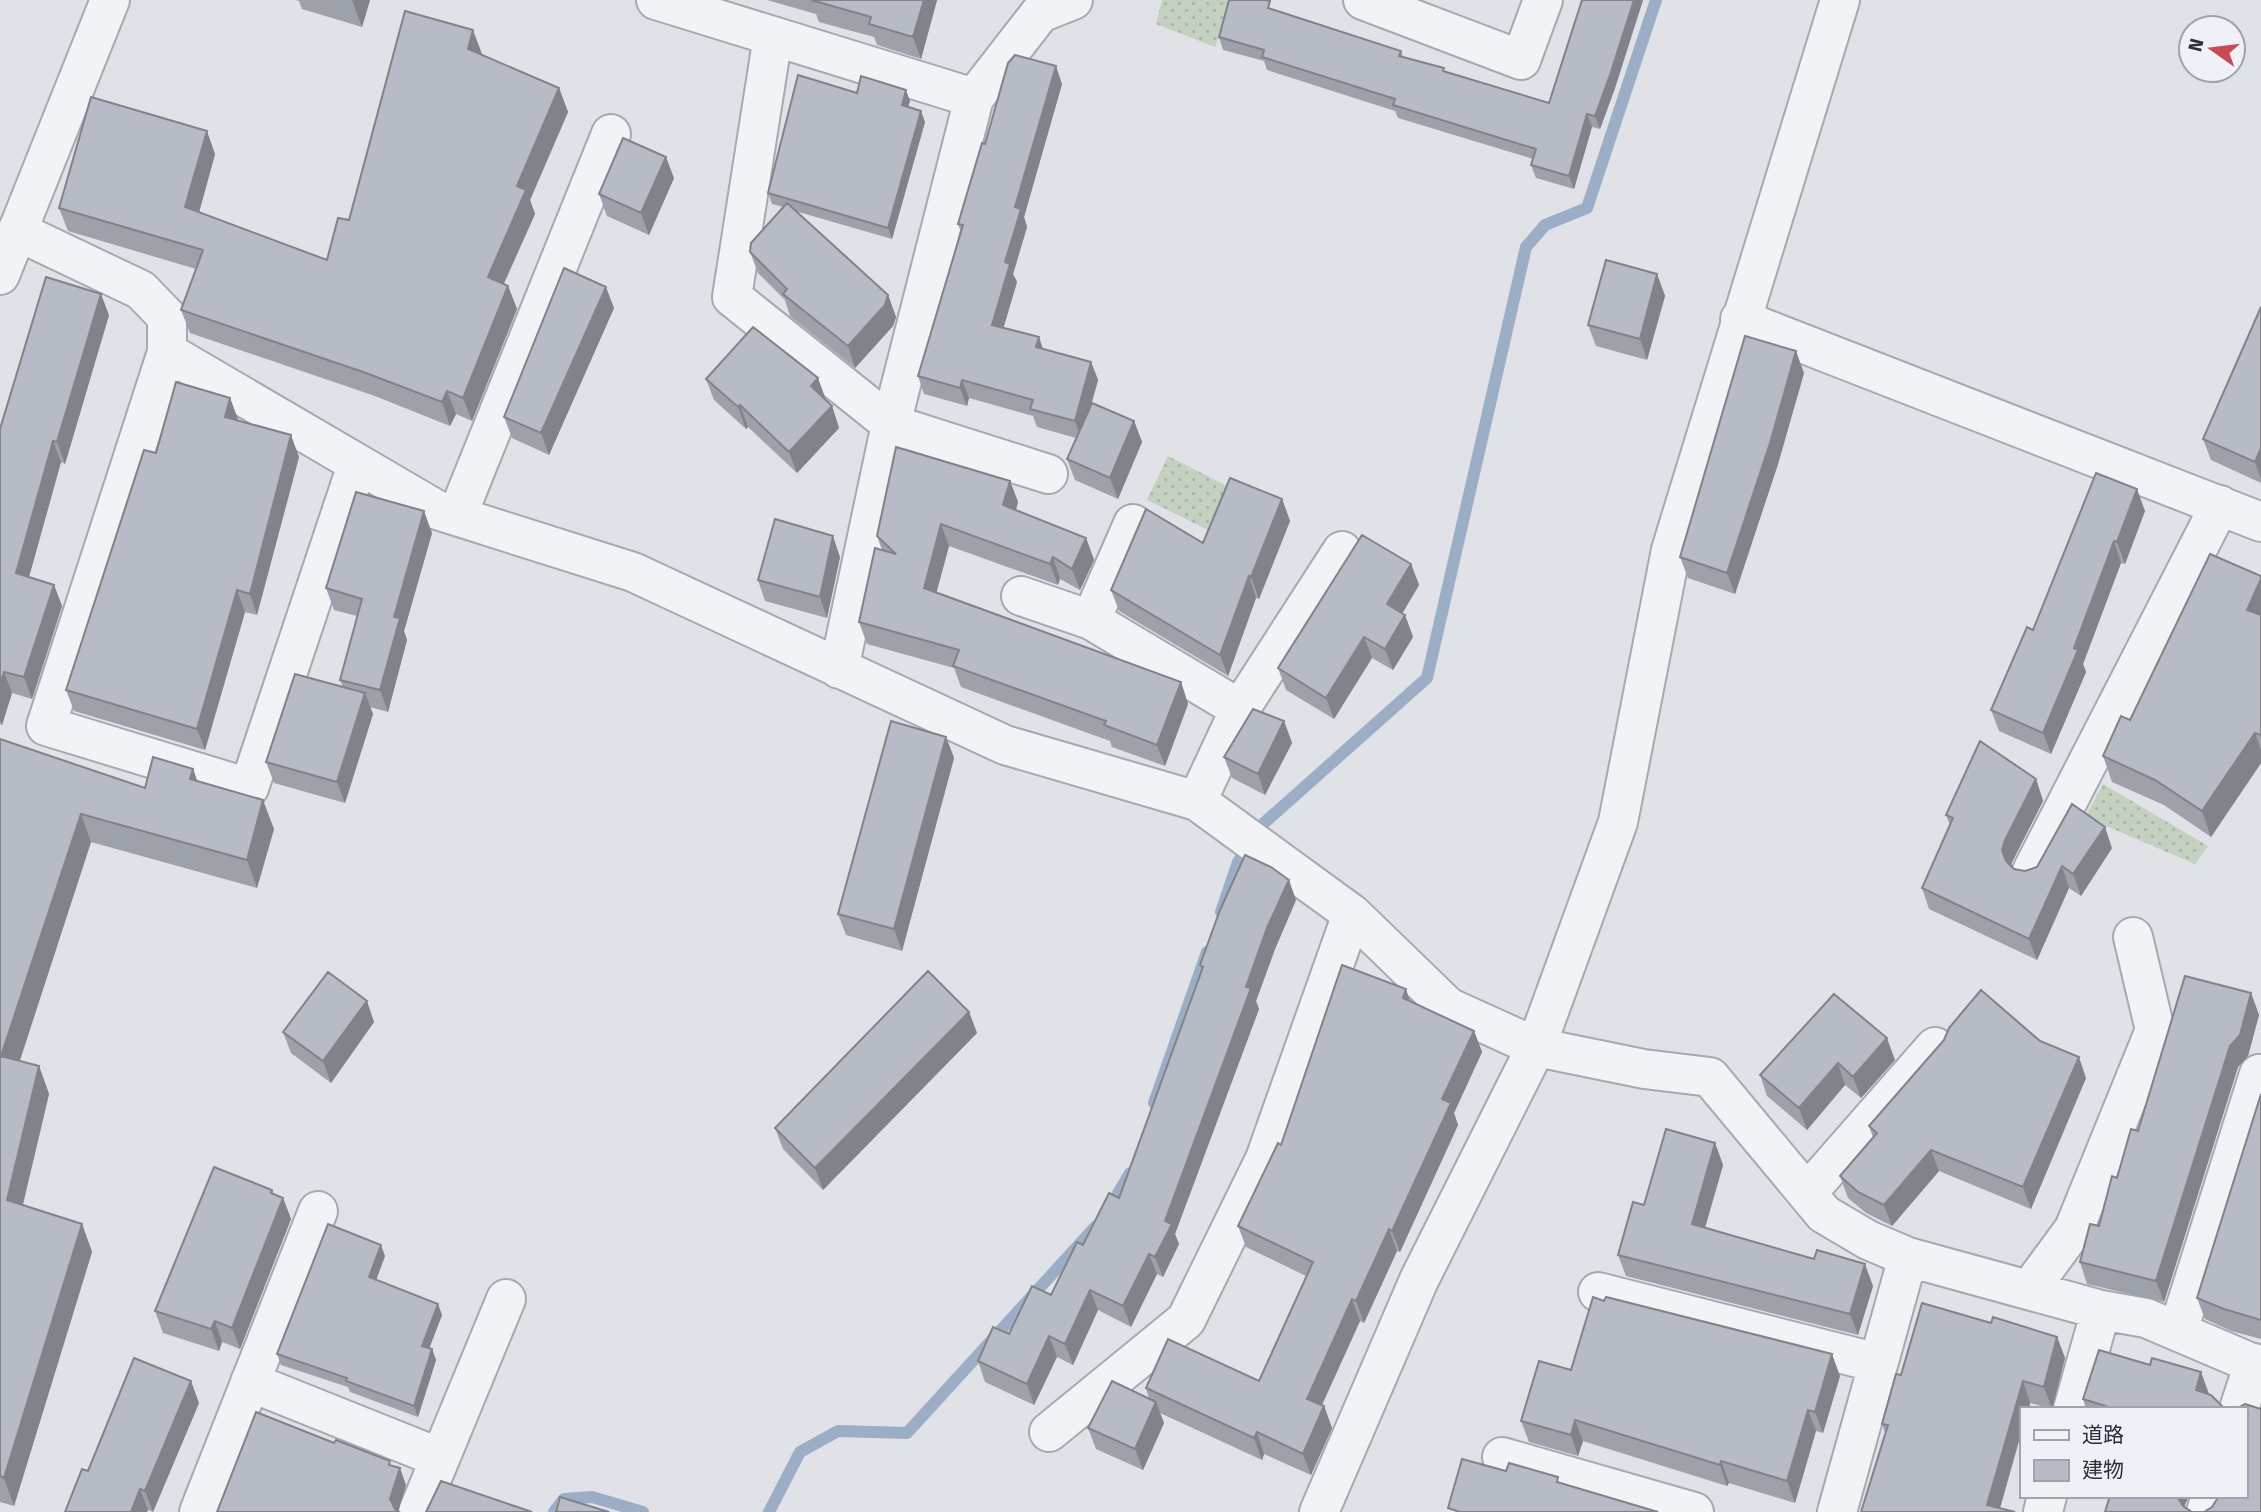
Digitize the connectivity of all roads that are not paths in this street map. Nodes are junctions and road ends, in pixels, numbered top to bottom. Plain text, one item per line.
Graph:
1 (110, 0) edge
2 (656, 0) edge
3 (1073, 0) edge
4 (1363, 0) edge
5 (1543, 0) edge
6 (1840, 0) edge
7 (774, 36) junction
8 (974, 98) junction
9 (611, 134) dead end
10 (17, 231) junction
11 (0, 275) edge
12 (1740, 320) junction
13 (167, 352) junction
14 (891, 424) junction
15 (357, 465) junction
16 (1048, 474) dead end
17 (2220, 505) junction
18 (457, 516) junction
19 (2261, 522) edge
20 (1133, 524) dead end
21 (1342, 551) dead end
22 (1021, 596) dead end
23 (1091, 620) junction
24 (839, 669) junction
25 (1240, 709) junction
26 (1197, 801) junction
27 (2032, 871) edge
28 (1352, 914) junction
29 (2133, 937) dead end
30 (1536, 1047) junction
31 (1935, 1047) edge
32 (2259, 1074) dead end
33 (1807, 1193) junction
34 (318, 1211) dead end
35 (1908, 1257) junction
36 (2029, 1290) junction
37 (1598, 1292) dead end
38 (506, 1298) dead end
39 (2101, 1310) junction
40 (2178, 1331) junction
41 (1878, 1363) junction
42 (2257, 1365) edge
43 (250, 1382) junction
44 (2074, 1407) edge
45 (2240, 1407) edge
46 (1049, 1432) dead end
47 (1502, 1457) dead end
48 (440, 1458) junction
49 (199, 1512) edge
50 (418, 1512) edge
51 (1320, 1512) edge
52 (1694, 1512) edge
53 (1837, 1512) edge

1 - 10 street
2 - 7 street
3 - 8 street
4 - 5 street
6 - 12 street
7 - 8 street
7 - 14 street
8 - 14 street
9 - 18 street
10 - 11 street
10 - 13 street
12 - 17 street
12 - 30 street
13 - 15 street
13 - 15 street
14 - 16 street
14 - 24 street
15 - 18 street
17 - 19 street
17 - 27 street
18 - 24 street
20 - 23 street
21 - 25 street
22 - 23 street
23 - 25 street
24 - 26 street
25 - 26 street
26 - 28 street
28 - 30 street
28 - 46 street
29 - 36 street
30 - 33 street
30 - 51 street
31 - 33 street
32 - 40 street
33 - 35 street
34 - 43 street
35 - 36 street
35 - 41 street
36 - 39 street
37 - 41 street
38 - 48 street
39 - 40 street
39 - 44 street
40 - 42 street
41 - 53 street
42 - 45 street
43 - 48 street
43 - 49 street
47 - 52 street
48 - 50 street

